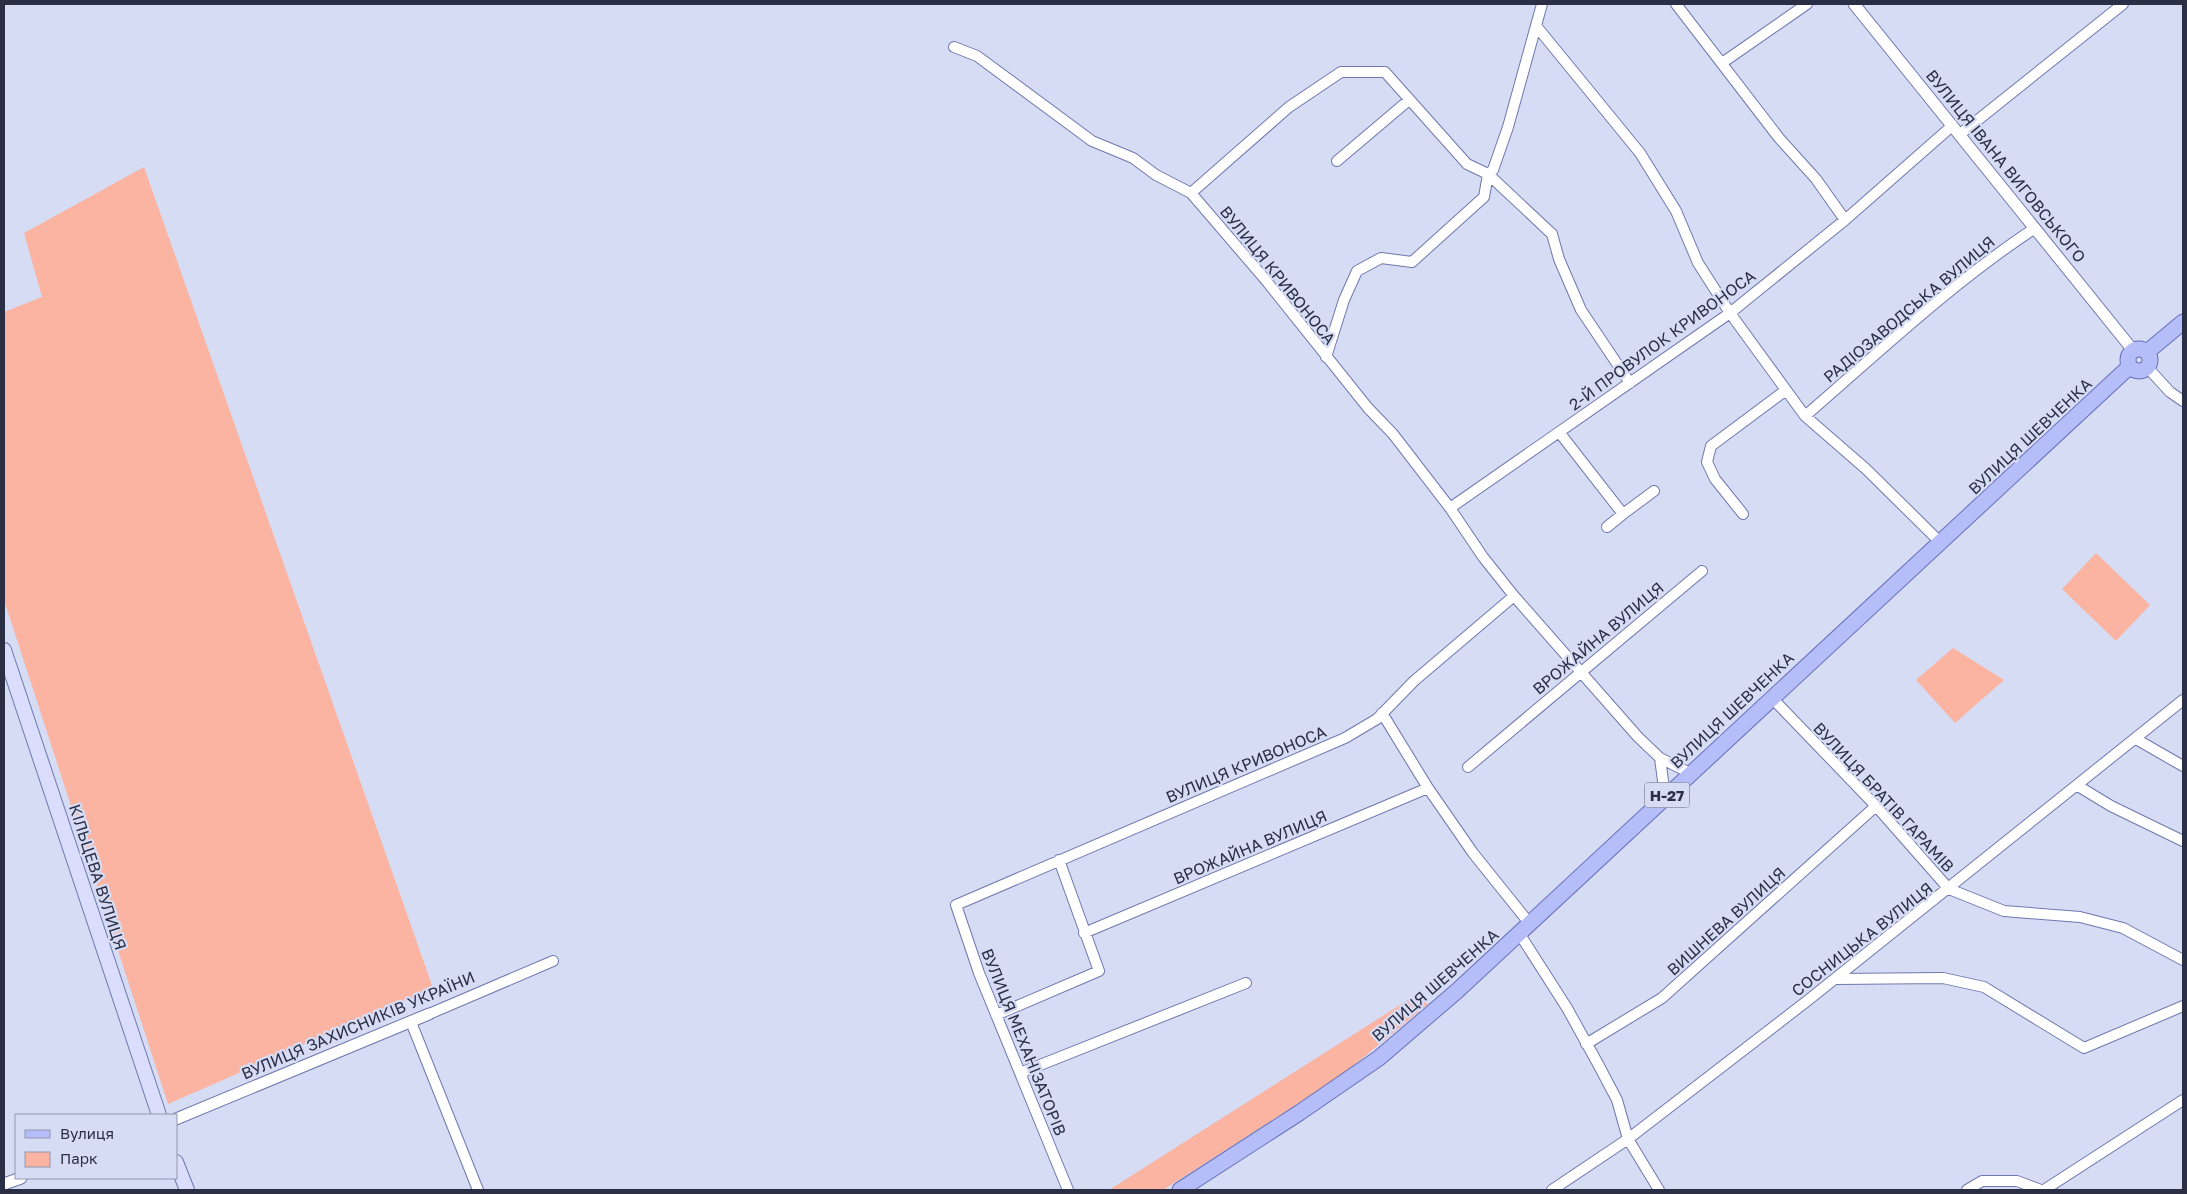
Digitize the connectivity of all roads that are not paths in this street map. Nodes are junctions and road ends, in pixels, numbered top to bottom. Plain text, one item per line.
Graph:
1 (1542, 4) edge
2 (1676, 4) edge
3 (1807, 4) edge
4 (1854, 4) edge
5 (2124, 4) edge
6 (1537, 27) junction
7 (954, 47) dead end
8 (1722, 63) junction
9 (1409, 100) junction
10 (1956, 131) junction
11 (1337, 161) dead end
12 (1488, 174) junction
13 (1191, 193) junction
14 (1845, 220) junction
15 (2034, 228) junction
16 (1730, 313) junction
17 (2183, 322) edge
18 (2140, 350) junction
19 (1326, 357) junction
20 (2130, 367) junction
21 (2147, 367) junction
22 (1630, 382) junction
23 (1786, 390) junction
24 (2183, 401) edge
25 (1805, 416) junction
26 (1559, 432) junction
27 (1654, 491) dead end
28 (1450, 508) junction
29 (1623, 514) junction
30 (1743, 514) dead end
31 (1607, 527) dead end
32 (1940, 542) junction
33 (1702, 571) dead end
34 (1514, 596) junction
35 (4, 650) edge
36 (1582, 672) junction
37 (1771, 697) junction
38 (2183, 700) edge
39 (1382, 713) junction
40 (2136, 739) junction
41 (1660, 758) junction
42 (2183, 766) edge
43 (1468, 767) dead end
44 (1690, 773) junction
45 (2078, 786) junction
46 (1428, 788) junction
47 (1665, 796) junction
48 (1876, 806) junction
49 (2183, 841) edge
50 (1058, 860) junction
51 (1949, 889) junction
52 (956, 905) joint
53 (1525, 929) junction
54 (1084, 933) junction
55 (2183, 960) edge
56 (552, 961) dead end
57 (1836, 979) junction
58 (1246, 983) dead end
59 (2183, 1006) edge
60 (429, 1014) joint
61 (996, 1015) junction
62 (410, 1022) junction
63 (1586, 1044) junction
64 (1020, 1073) junction
65 (2183, 1100) edge
66 (158, 1114) edge
67 (178, 1118) edge
68 (1628, 1139) junction
69 (178, 1167) edge
70 (18, 1179) edge
71 (4, 1184) edge
72 (187, 1190) edge
73 (478, 1190) edge
74 (1068, 1190) edge
75 (1180, 1190) edge
76 (1552, 1190) edge
77 (1659, 1190) edge
78 (1967, 1190) edge
79 (2042, 1190) edge

1 - 6 street
2 - 8 street
3 - 8 street
4 - 10 street, ВУЛИЦЯ ІВАНА ВИГОВСЬКОГО
5 - 10 street, 2-Й ПРОВУЛОК КРИВОНОСА
6 - 12 street
6 - 16 street
7 - 13 street, ВУЛИЦЯ КРИВОНОСА
8 - 14 street
9 - 11 street
9 - 12 street
9 - 13 street
10 - 14 street, 2-Й ПРОВУЛОК КРИВОНОСА
10 - 15 street, ВУЛИЦЯ ІВАНА ВИГОВСЬКОГО
12 - 19 street
12 - 22 street
13 - 19 street, ВУЛИЦЯ КРИВОНОСА
14 - 16 street, 2-Й ПРОВУЛОК КРИВОНОСА
15 - 18 street, ВУЛИЦЯ ІВАНА ВИГОВСЬКОГО
15 - 25 street, РАДІОЗАВОДСЬКА ВУЛИЦЯ
16 - 22 street, 2-Й ПРОВУЛОК КРИВОНОСА
16 - 23 street
17 - 18 main road
18 - 20 main road
18 - 21 main road
19 - 28 street, ВУЛИЦЯ КРИВОНОСА
20 - 21 main road
20 - 32 main road, ВУЛИЦЯ ШЕВЧЕНКА / Н-27
21 - 24 street
22 - 26 street, 2-Й ПРОВУЛОК КРИВОНОСА
23 - 25 street
23 - 30 street
25 - 32 street
26 - 28 street, 2-Й ПРОВУЛОК КРИВОНОСА
26 - 29 street
27 - 29 street
28 - 34 street, ВУЛИЦЯ КРИВОНОСА
29 - 31 street
32 - 37 main road, ВУЛИЦЯ ШЕВЧЕНКА / Н-27
33 - 36 street, ВРОЖАЙНА ВУЛИЦЯ
34 - 36 street, ВУЛИЦЯ КРИВОНОСА
34 - 39 street, ВУЛИЦЯ КРИВОНОСА
35 - 66 main road, КІЛЬЦЕВА ВУЛИЦЯ
36 - 41 street, ВУЛИЦЯ КРИВОНОСА
36 - 43 street, ВРОЖАЙНА ВУЛИЦЯ
37 - 44 main road, ВУЛИЦЯ ШЕВЧЕНКА / Н-27
37 - 48 street, ВУЛИЦЯ БРАТІВ ГАРАМІВ
38 - 40 street, СОСНИЦЬКА ВУЛИЦЯ
39 - 46 street
39 - 50 street, ВУЛИЦЯ КРИВОНОСА
40 - 42 street
40 - 45 street, СОСНИЦЬКА ВУЛИЦЯ
41 - 44 street, ВУЛИЦЯ КРИВОНОСА
41 - 47 street
44 - 47 main road, ВУЛИЦЯ ШЕВЧЕНКА / Н-27
45 - 49 street
45 - 51 street, СОСНИЦЬКА ВУЛИЦЯ
46 - 53 street
46 - 54 street, ВРОЖАЙНА ВУЛИЦЯ
47 - 53 main road, ВУЛИЦЯ ШЕВЧЕНКА / Н-27
48 - 51 street, ВУЛИЦЯ БРАТІВ ГАРАМІВ
48 - 63 street, ВИШНЕВА ВУЛИЦЯ
50 - 52 street, ВУЛИЦЯ КРИВОНОСА
50 - 54 street
51 - 55 street, ВУЛИЦЯ БРАТІВ ГАРАМІВ
51 - 57 street, СОСНИЦЬКА ВУЛИЦЯ
52 - 61 street, ВУЛИЦЯ МЕХАНІЗАТОРІВ
53 - 63 street
53 - 75 main road, ВУЛИЦЯ ШЕВЧЕНКА / Н-27
54 - 61 street
56 - 60 street, ВУЛИЦЯ ЗАХИСНИКІВ УКРАЇНИ
57 - 59 street
57 - 68 street, СОСНИЦЬКА ВУЛИЦЯ
58 - 64 street
60 - 62 street, ВУЛИЦЯ ЗАХИСНИКІВ УКРАЇНИ
61 - 64 street, ВУЛИЦЯ МЕХАНІЗАТОРІВ
62 - 67 street, ВУЛИЦЯ ЗАХИСНИКІВ УКРАЇНИ
62 - 73 street
63 - 68 street
64 - 74 street, ВУЛИЦЯ МЕХАНІЗАТОРІВ
65 - 79 street
68 - 76 street, СОСНИЦЬКА ВУЛИЦЯ
68 - 77 street
69 - 72 main road
70 - 71 street
78 - 79 street

